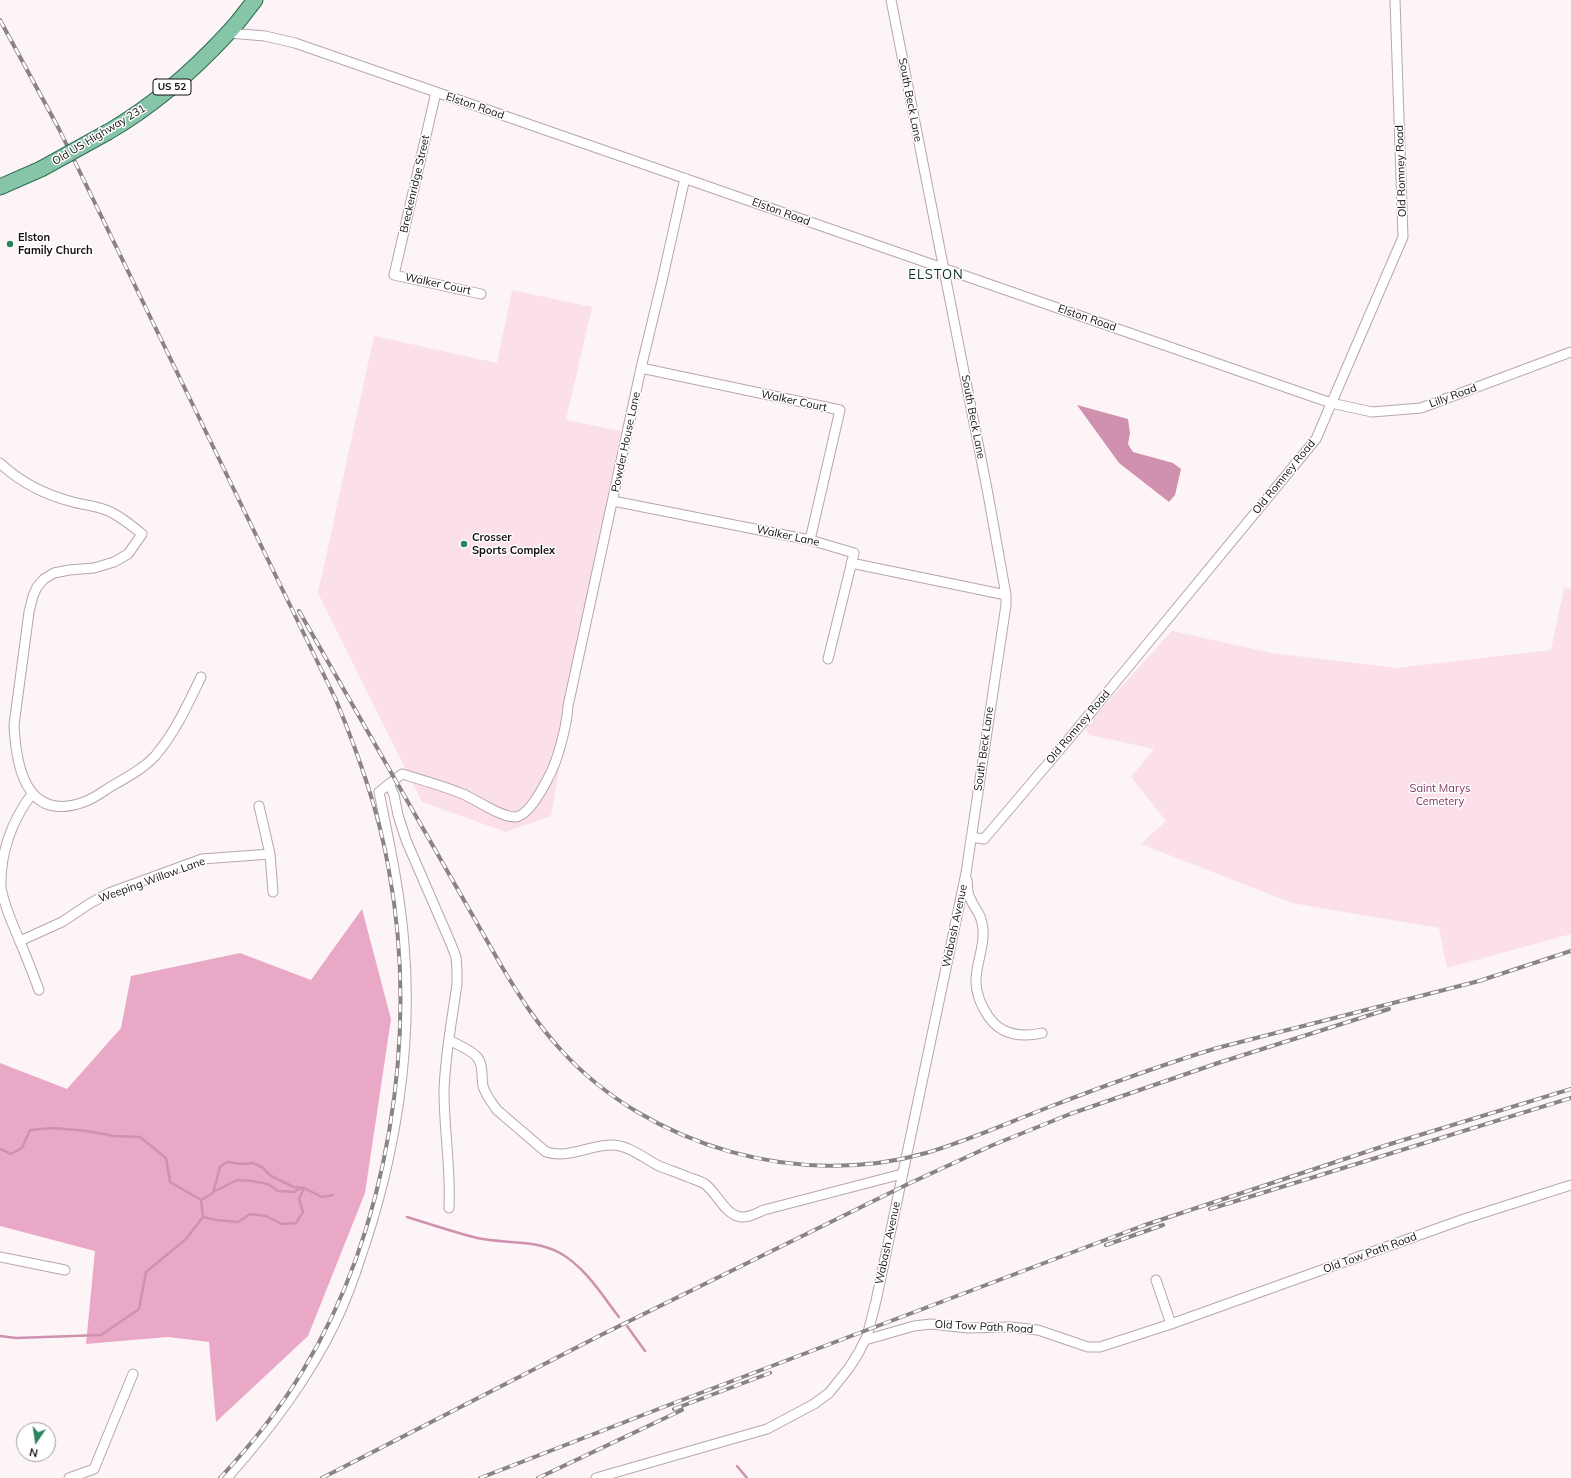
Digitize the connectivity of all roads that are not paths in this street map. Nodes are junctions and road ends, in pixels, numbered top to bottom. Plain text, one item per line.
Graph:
1 (255, 0) edge
2 (891, 0) edge
3 (1395, 0) edge
4 (229, 33) junction
5 (436, 92) junction
6 (685, 178) junction
7 (0, 187) edge
8 (944, 269) junction
9 (394, 275) joint
10 (481, 294) dead end
11 (1571, 352) edge
12 (642, 368) junction
13 (1331, 403) junction
14 (0, 464) edge
15 (613, 501) junction
16 (810, 540) junction
17 (852, 563) junction
18 (1006, 595) junction
19 (828, 659) dead end
20 (201, 677) dead end
21 (389, 784) junction
22 (32, 794) junction
23 (259, 806) dead end
24 (971, 837) junction
25 (2, 849) edge
26 (270, 854) junction
27 (966, 873) junction
28 (273, 892) dead end
29 (20, 941) junction
30 (39, 990) dead end
31 (1042, 1033) dead end
32 (450, 1040) junction
33 (902, 1174) junction
34 (1571, 1185) edge
35 (449, 1208) dead end
36 (0, 1257) edge
37 (65, 1270) dead end
38 (1156, 1280) dead end
39 (1171, 1324) junction
40 (865, 1340) junction
41 (133, 1374) dead end
42 (69, 1478) edge
43 (227, 1478) edge
44 (596, 1478) edge

1 - 4 main road, Old US Highway 231 / US 52
2 - 8 street, South Beck Lane
3 - 13 street, Old Romney Road
4 - 5 street, Elston Road
4 - 7 main road, Old US Highway 231 / US 52, bridge
5 - 6 street, Elston Road
5 - 9 street, Breckenridge Street
6 - 8 street, Elston Road
6 - 12 street, Powder House Lane
8 - 13 street, Elston Road
8 - 18 street, South Beck Lane
9 - 10 street, Walker Court
11 - 13 street, Lilly Road
12 - 15 street, Powder House Lane
12 - 16 street, Walker Court
13 - 24 street, Old Romney Road
14 - 22 street
15 - 16 street, Walker Lane
15 - 21 street, Powder House Lane
16 - 17 street, Walker Lane
17 - 18 street
17 - 19 street
18 - 24 street, South Beck Lane
20 - 22 street
21 - 32 street
21 - 43 street
22 - 25 street
23 - 26 street
24 - 27 street, Wabash Avenue
25 - 29 street
26 - 28 street
26 - 29 street, Weeping Willow Lane
27 - 31 street
27 - 33 street, Wabash Avenue
29 - 30 street
32 - 33 street
32 - 35 street
33 - 40 street, Wabash Avenue
34 - 39 street, Old Tow Path Road
36 - 37 street
38 - 39 street
39 - 40 street, Old Tow Path Road
40 - 44 street, Wabash Avenue
41 - 42 street

